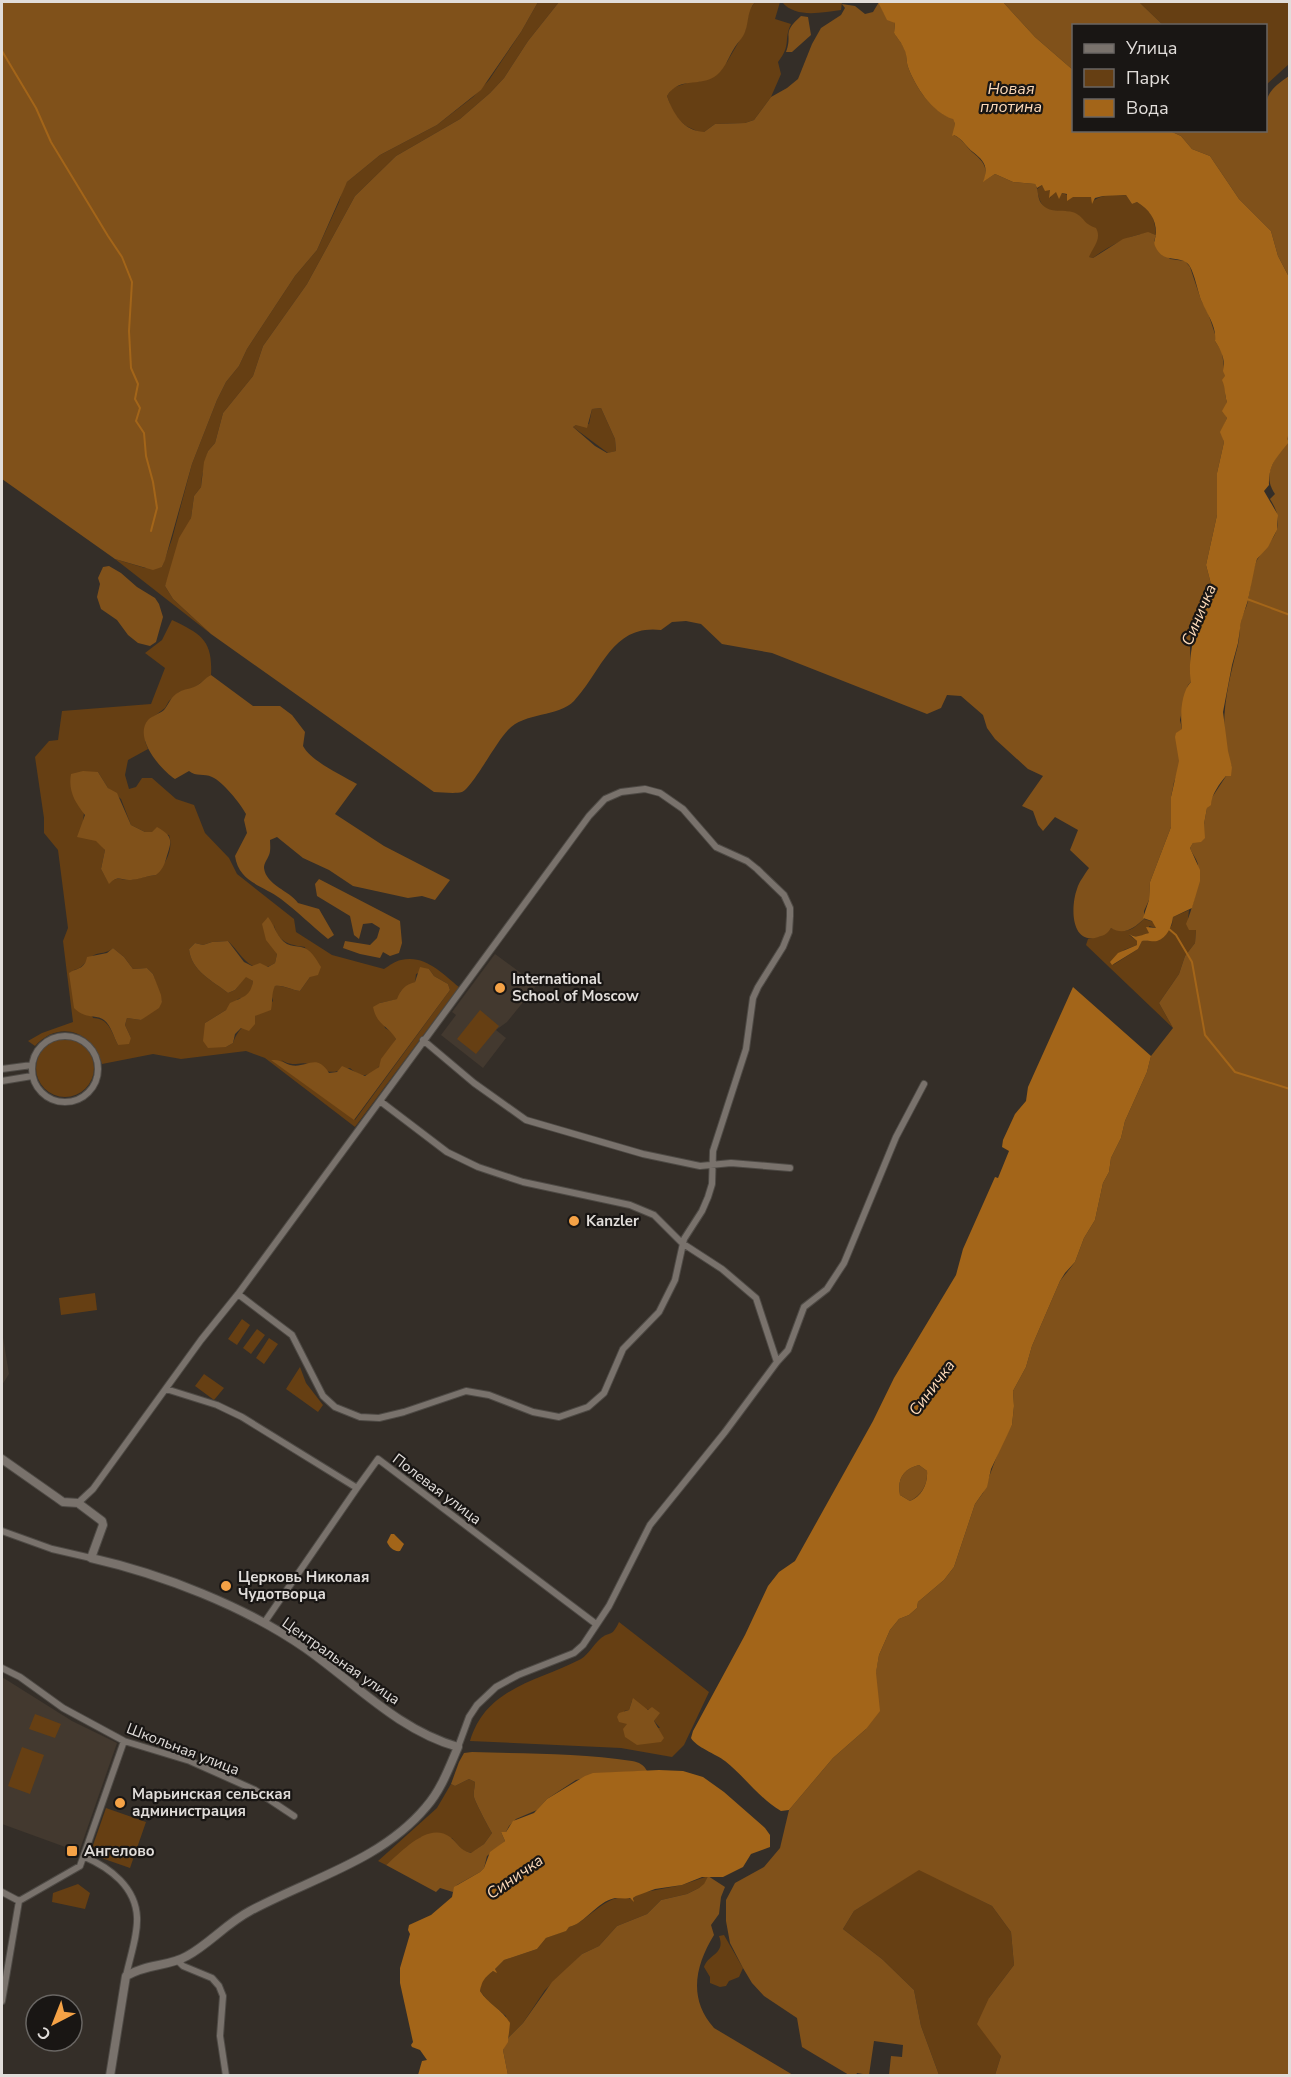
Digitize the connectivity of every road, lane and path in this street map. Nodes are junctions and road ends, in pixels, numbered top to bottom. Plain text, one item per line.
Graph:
1 (423, 1040) junction
2 (32, 1065) junction
3 (2, 1069) edge
4 (32, 1076) junction
5 (2, 1081) edge
6 (924, 1084) dead end
7 (380, 1101) junction
8 (713, 1164) junction
9 (790, 1168) dead end
10 (682, 1243) junction
11 (238, 1294) junction
12 (777, 1362) junction
13 (166, 1389) junction
14 (2, 1459) edge
15 (357, 1488) junction
16 (78, 1503) junction
17 (2, 1531) edge
18 (91, 1558) junction
19 (264, 1623) junction
20 (596, 1624) junction
21 (2, 1668) edge
22 (124, 1741) junction
23 (458, 1747) junction
24 (294, 1816) dead end
25 (85, 1857) junction
26 (2, 1892) edge
27 (19, 1901) junction
28 (177, 1960) junction
29 (126, 1976) junction
30 (2, 2001) edge
31 (110, 2076) edge
32 (226, 2076) edge

1 - 7 street
1 - 8 street
1 - 8 street
2 - 3 street
2 - 4 street
2 - 4 street
4 - 5 street
6 - 12 street
7 - 10 street
7 - 11 street
8 - 9 street
8 - 10 street
10 - 11 street
10 - 12 street
11 - 13 street
12 - 20 street
13 - 15 street
13 - 16 street
14 - 16 street
15 - 19 street
15 - 20 street, Полевая улица
16 - 18 street
17 - 18 street, Центральная улица
18 - 19 street, Центральная улица
19 - 23 street, Центральная улица
20 - 23 street
21 - 22 street, Школьная улица
22 - 24 street, Школьная улица
22 - 25 street
23 - 28 street
25 - 27 street
25 - 29 street
26 - 27 street
27 - 30 street
28 - 29 street
28 - 32 street
29 - 31 street

